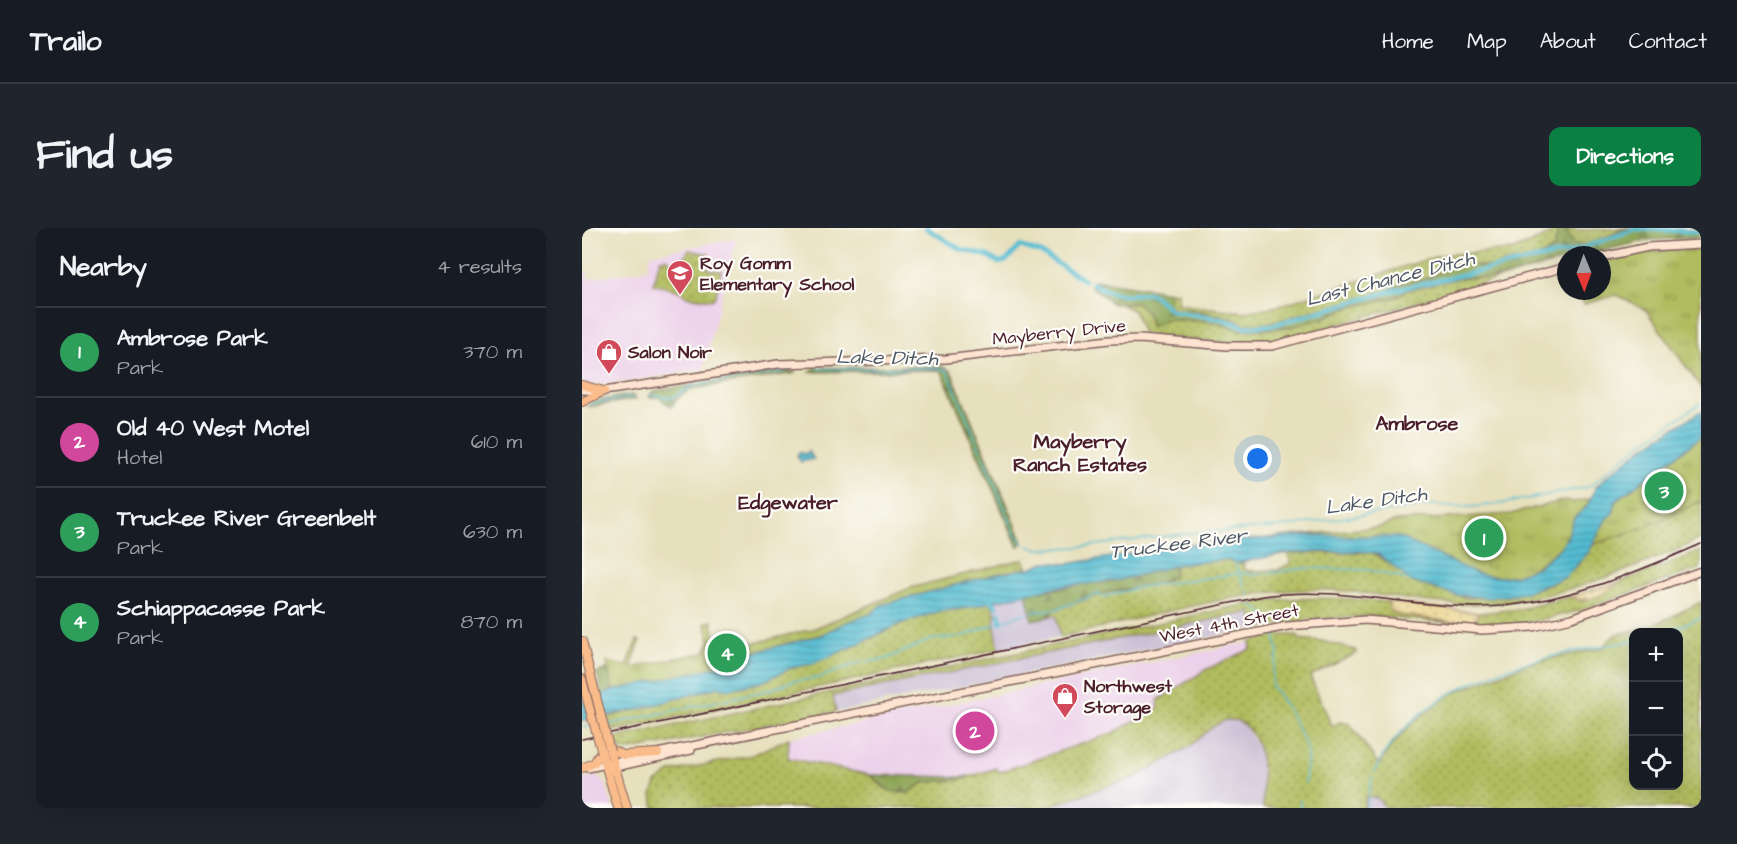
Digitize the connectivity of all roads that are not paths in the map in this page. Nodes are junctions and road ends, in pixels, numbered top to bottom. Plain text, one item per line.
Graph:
1 (1701, 243) edge
2 (1611, 255) edge
3 (1557, 269) edge
4 (582, 385) edge
5 (582, 390) edge
6 (604, 391) junction
7 (582, 402) edge
8 (1701, 571) edge
9 (583, 643) edge
10 (582, 678) edge
11 (601, 732) junction
12 (760, 732) junction
13 (607, 752) junction
14 (658, 753) junction
15 (610, 766) junction
16 (582, 770) edge
17 (618, 808) edge
18 (627, 808) edge

1 - 2 main road
3 - 6 main road, Mayberry Drive
4 - 6 main road
5 - 6 main road, Mayberry Drive
6 - 7 main road
8 - 12 main road, West 4th Street
9 - 11 main road, bridge
10 - 11 main road, bridge
11 - 13 main road, bridge
12 - 14 main road, West 4th Street
12 - 15 main road, West 4th Street
13 - 14 main road
13 - 15 main road
13 - 16 main road
14 - 15 main road, West 4th Street
15 - 16 main road, West 4th Street
15 - 17 main road
15 - 18 main road

